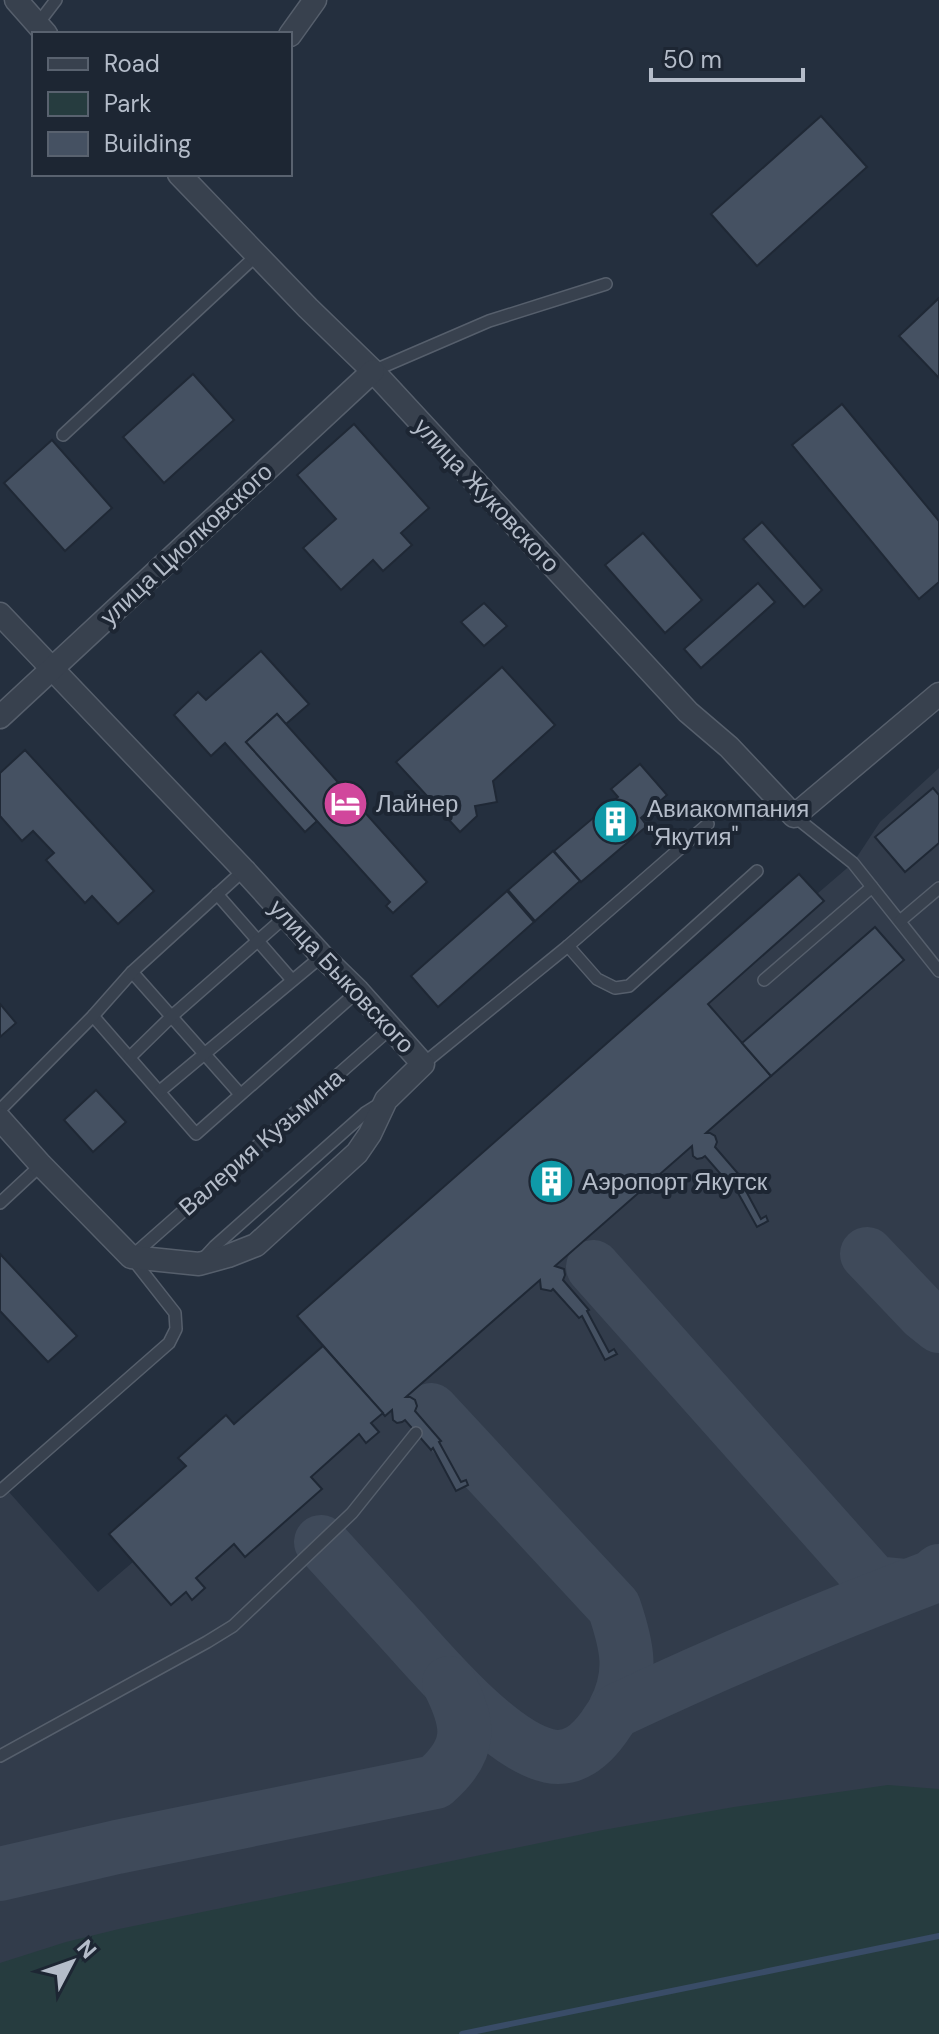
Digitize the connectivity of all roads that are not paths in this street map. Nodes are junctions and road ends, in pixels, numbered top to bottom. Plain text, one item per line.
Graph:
1 (16, 0) edge
2 (56, 0) edge
3 (315, 0) edge
4 (42, 29) edge
5 (292, 32) edge
6 (181, 176) edge
7 (258, 254) junction
8 (606, 284) dead end
9 (373, 371) junction
10 (63, 435) dead end
11 (0, 614) edge
12 (51, 668) junction
13 (939, 694) edge
14 (0, 717) edge
15 (794, 816) junction
16 (708, 824) dead end
17 (244, 870) junction
18 (757, 871) dead end
19 (872, 887) junction
20 (939, 888) edge
21 (217, 894) junction
22 (285, 917) junction
23 (900, 921) junction
24 (258, 940) junction
25 (568, 946) junction
26 (322, 956) junction
27 (939, 971) edge
28 (132, 972) junction
29 (292, 980) junction
30 (764, 980) dead end
31 (358, 991) junction
32 (93, 1016) junction
33 (172, 1016) junction
34 (391, 1028) junction
35 (130, 1057) junction
36 (423, 1064) junction
37 (160, 1091) junction
38 (240, 1094) junction
39 (0, 1110) edge
40 (0, 1119) edge
41 (41, 1165) junction
42 (0, 1203) edge
43 (131, 1257) junction
44 (416, 1433) dead end
45 (0, 1491) edge
46 (0, 1739) edge
47 (4, 1753) edge

1 - 4 street
2 - 4 lane
3 - 5 street
6 - 7 street, улица Жуковского
7 - 9 street, улица Жуковского
7 - 10 lane
8 - 9 lane
9 - 12 street, улица Циолковского
9 - 15 street, улица Жуковского
11 - 12 street, улица Быковского
12 - 14 street, улица Циолковского
12 - 17 street, улица Быковского
13 - 15 street
15 - 19 lane
16 - 25 lane
17 - 21 lane
17 - 22 street, улица Быковского
18 - 25 lane
19 - 23 lane
19 - 30 lane
20 - 23 lane
21 - 24 lane
21 - 28 lane
22 - 24 lane
22 - 26 street, улица Быковского
23 - 27 lane
24 - 29 lane
24 - 33 lane
25 - 36 lane
26 - 29 lane
26 - 31 street, улица Быковского
28 - 32 lane
28 - 33 lane
29 - 37 lane
31 - 34 street, улица Быковского
31 - 38 lane
32 - 35 lane
32 - 39 lane
33 - 35 lane
33 - 38 lane
34 - 36 street, улица Быковского
34 - 43 lane, Валерия Кузьмина
35 - 37 lane
36 - 43 street, улица Быковского
37 - 38 lane
40 - 41 street
41 - 42 lane
41 - 43 street
43 - 45 lane
44 - 47 lane
46 - 47 lane

